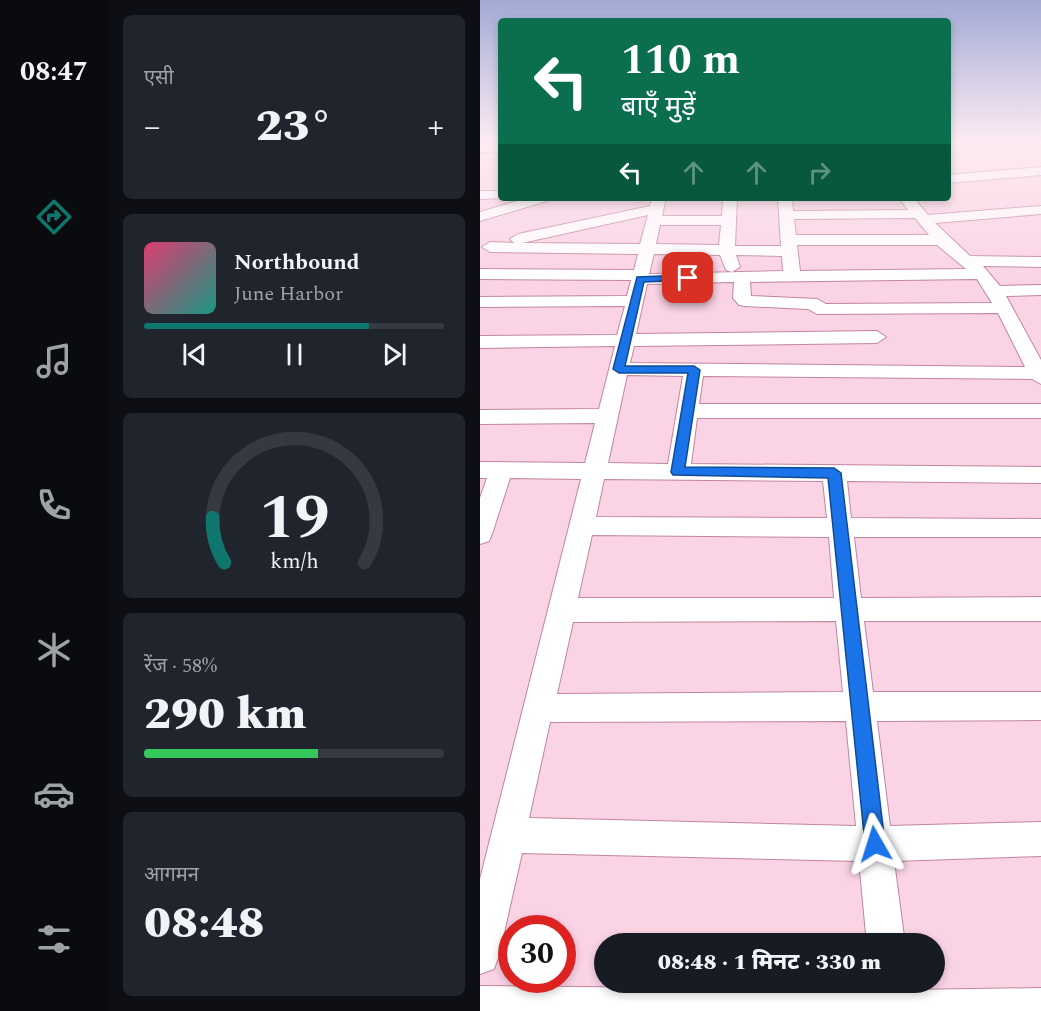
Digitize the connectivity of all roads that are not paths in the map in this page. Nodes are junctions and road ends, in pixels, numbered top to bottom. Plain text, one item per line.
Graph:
1 (480, 195) edge
2 (498, 195) edge
3 (531, 201) edge
4 (730, 201) edge
5 (908, 201) edge
6 (785, 206) edge
7 (656, 209) edge
8 (1041, 210) edge
9 (480, 217) edge
10 (920, 217) junction
11 (728, 221) junction
12 (941, 240) junction
13 (790, 245) junction
14 (485, 249) edge
15 (727, 251) junction
16 (966, 261) junction
17 (1041, 262) edge
18 (480, 274) edge
19 (982, 274) junction
20 (641, 276) junction
21 (792, 276) junction
22 (812, 276) junction
23 (739, 277) junction
24 (1041, 290) edge
25 (995, 291) junction
26 (480, 302) edge
27 (817, 307) junction
28 (1004, 308) junction
29 (822, 337) junction
30 (877, 337) dead end
31 (626, 340) junction
32 (480, 342) edge
33 (1034, 351) edge
34 (619, 369) junction
35 (694, 370) junction
36 (1040, 376) edge
37 (687, 411) junction
38 (1041, 411) edge
39 (607, 416) junction
40 (480, 417) edge
41 (491, 470) edge
42 (595, 471) junction
43 (678, 472) junction
44 (834, 473) junction
45 (1041, 475) edge
46 (582, 526) junction
47 (840, 526) junction
48 (1041, 528) edge
49 (480, 534) edge
50 (849, 608) junction
51 (562, 609) junction
52 (1041, 609) edge
53 (1041, 706) edge
54 (538, 708) junction
55 (860, 708) junction
56 (508, 835) junction
57 (1041, 839) edge
58 (875, 844) junction
59 (486, 905) edge
60 (885, 933) edge
61 (480, 955) edge
62 (892, 1001) edge
63 (480, 1005) edge
64 (1041, 1008) edge

1 - 2 street
3 - 9 street
4 - 11 street
5 - 10 street
6 - 10 street
6 - 13 street
7 - 11 street
7 - 14 street
7 - 20 street
8 - 10 street
10 - 12 street
11 - 15 street
12 - 13 street
12 - 16 street
13 - 15 street
13 - 21 street
14 - 20 street
15 - 20 street
15 - 23 street
16 - 17 street
16 - 19 street
18 - 20 street
19 - 22 street
19 - 25 street
20 - 23 street
20 - 26 street
20 - 31 street
21 - 22 street
21 - 23 street
22 - 27 street
23 - 27 street
24 - 25 street
25 - 28 street
27 - 28 street
27 - 29 street
28 - 33 street
29 - 30 street
29 - 31 street
31 - 32 street
31 - 34 street
33 - 36 street
34 - 35 street
34 - 39 street
35 - 36 street
35 - 37 street
37 - 38 street
37 - 43 street
39 - 40 street
39 - 42 street
41 - 42 street
41 - 49 street
42 - 43 street
42 - 46 street
43 - 44 street
44 - 45 street
44 - 47 street
46 - 47 street
46 - 51 street
47 - 48 street
47 - 50 street
50 - 51 street
50 - 52 street
50 - 55 street
51 - 54 street
53 - 55 street
54 - 55 street
54 - 56 street
55 - 58 street
56 - 58 street
56 - 59 street
57 - 58 street
58 - 60 street
59 - 61 street
62 - 63 street
62 - 64 street

